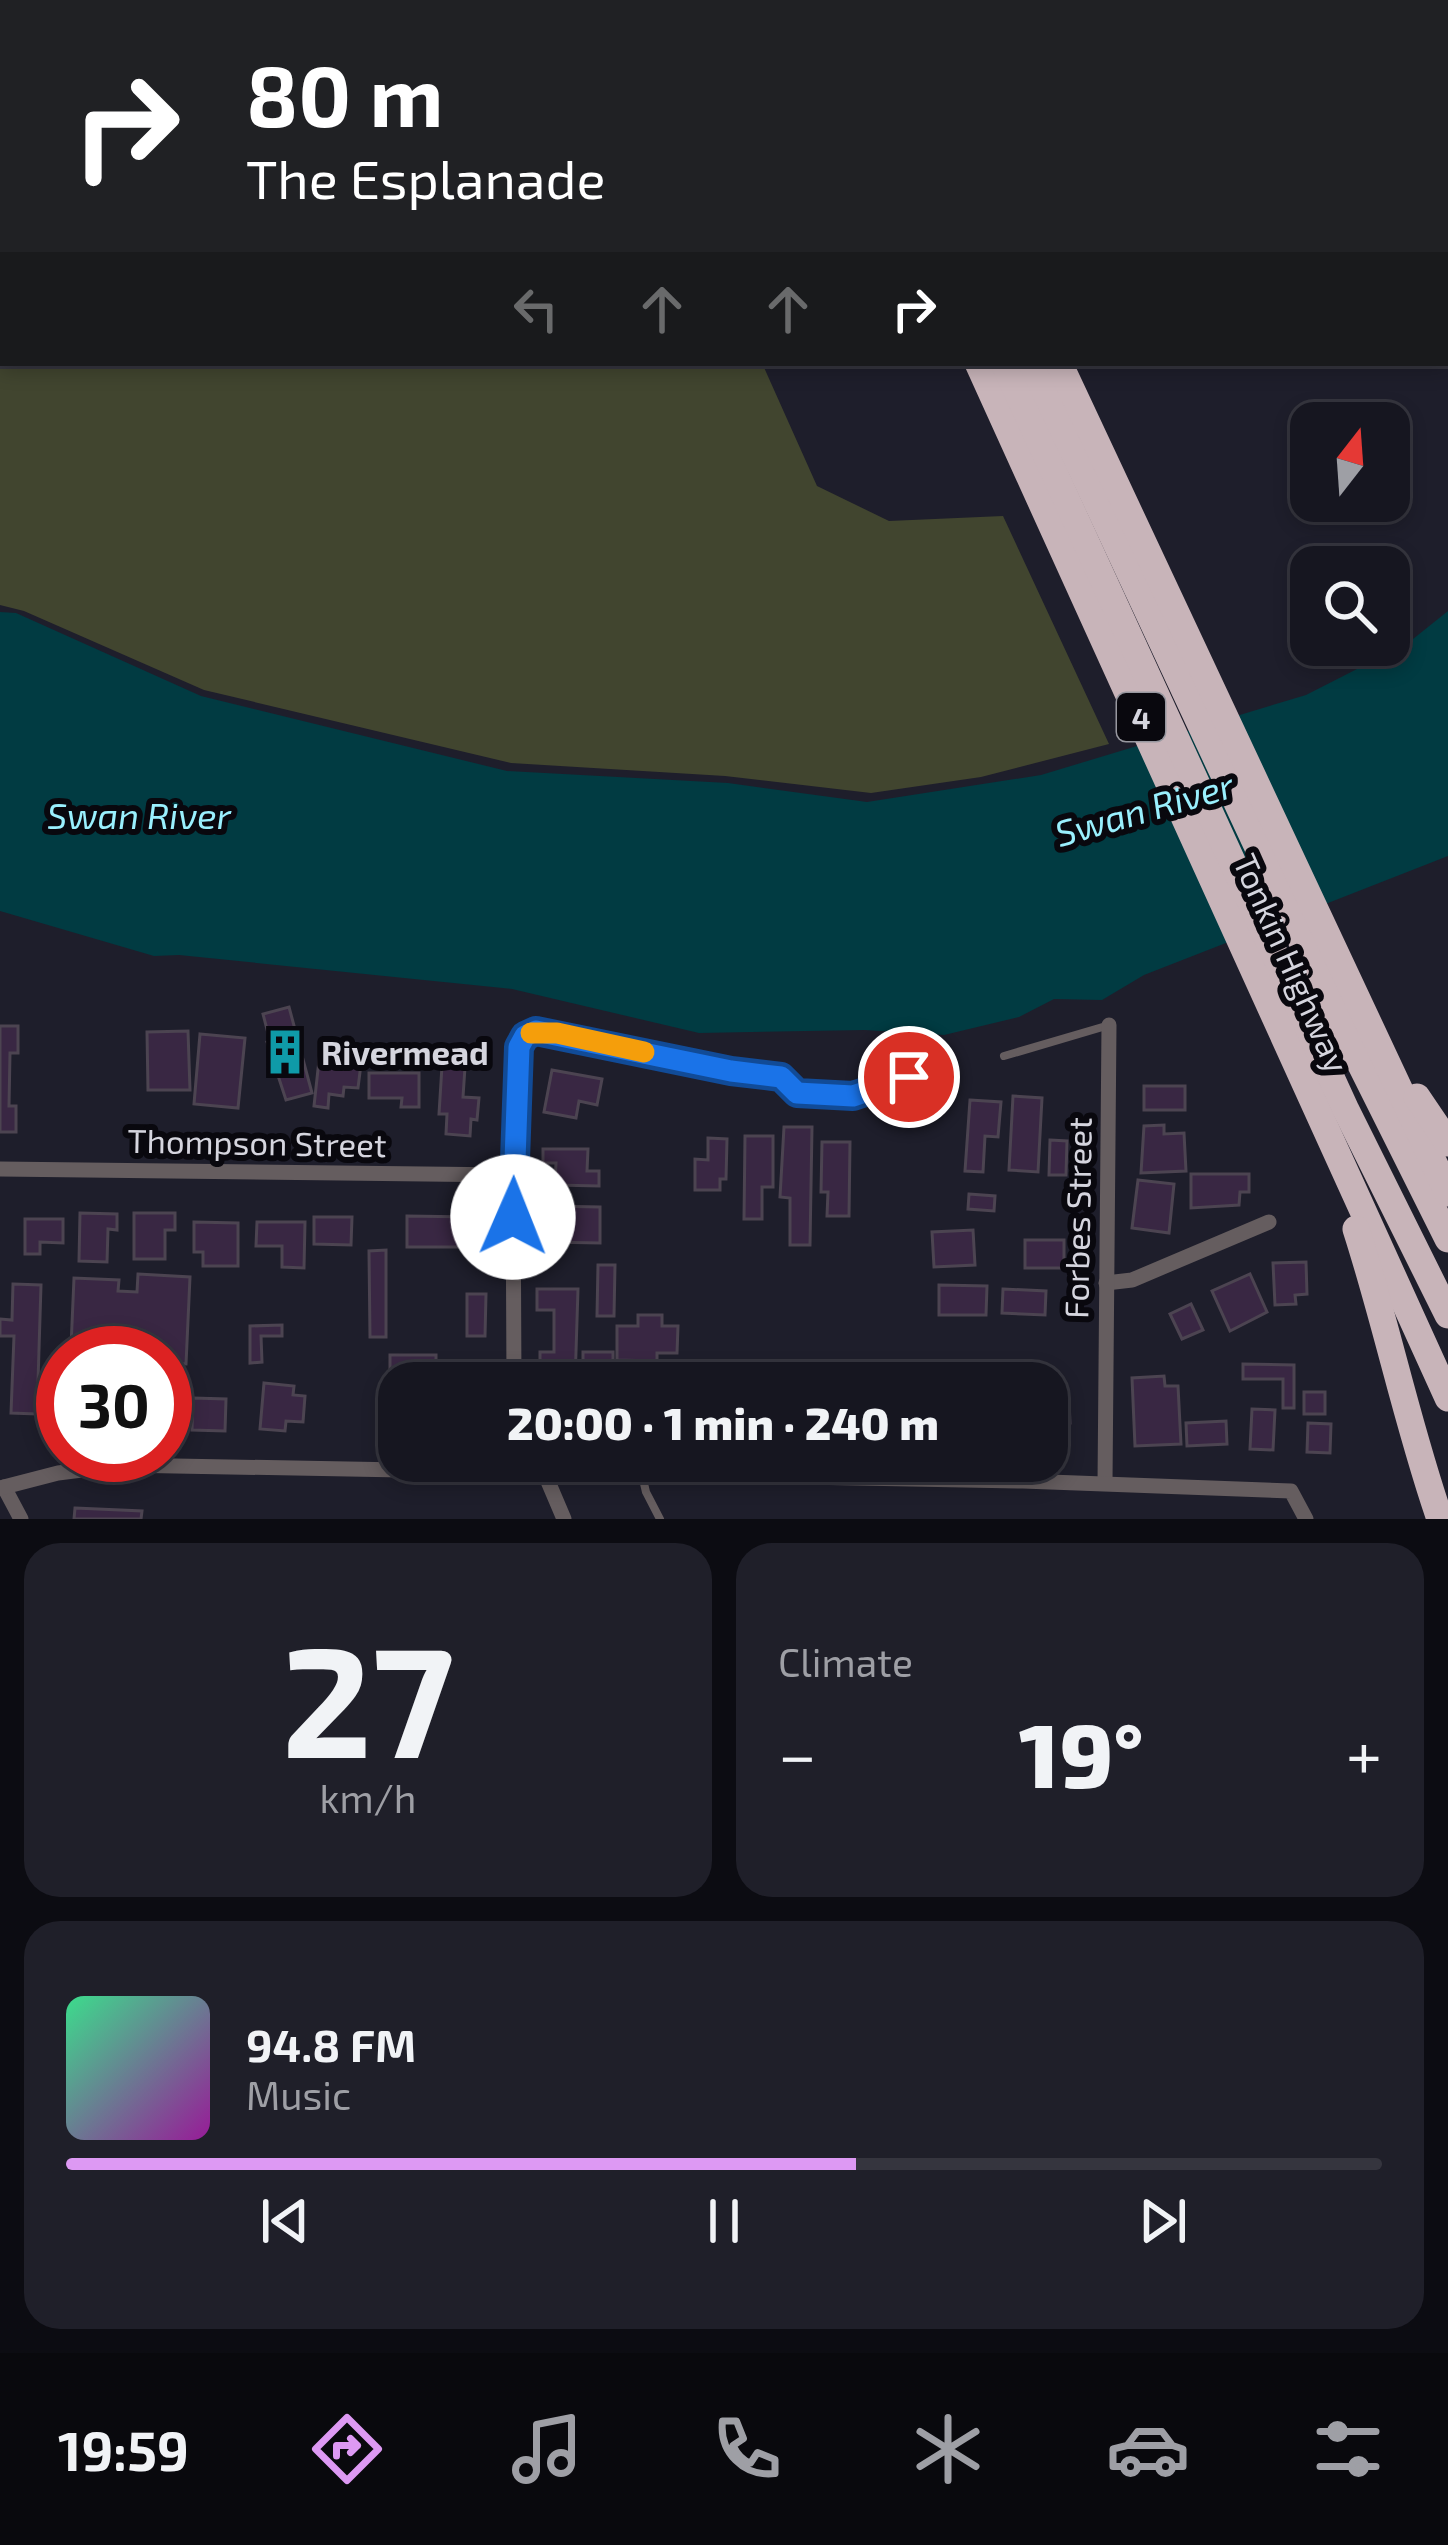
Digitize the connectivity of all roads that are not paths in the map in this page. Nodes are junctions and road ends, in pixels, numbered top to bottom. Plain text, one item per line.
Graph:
1 (979, 366) edge
2 (1005, 366) edge
3 (1043, 368) edge
4 (1348, 1012) junction
5 (1109, 1025) joint
6 (1299, 1034) junction
7 (1377, 1040) junction
8 (1004, 1056) dead end
9 (1301, 1067) junction
10 (781, 1077) joint
11 (909, 1077) dead end
12 (1448, 1143) edge
13 (0, 1169) edge
14 (513, 1175) junction
15 (1448, 1193) edge
16 (1269, 1222) dead end
17 (1448, 1239) edge
18 (1106, 1282) junction
19 (1448, 1315) edge
20 (514, 1362) edge
21 (1448, 1398) edge
22 (378, 1466) edge
23 (548, 1482) edge
24 (643, 1482) edge
25 (1059, 1482) edge
26 (1105, 1483) junction
27 (2, 1487) edge
28 (21, 1519) edge
29 (564, 1519) edge
30 (660, 1519) edge
31 (1306, 1519) edge
32 (1440, 1519) edge

1 - 6 highway, Tonkin Highway / 4
2 - 6 highway, Tonkin Highway
3 - 4 highway, Tonkin Highway / 4
4 - 7 highway
4 - 17 highway, Tonkin Highway / 4
5 - 8 lane
5 - 18 street, Forbes Street
6 - 9 highway, Tonkin Highway / 4
6 - 19 highway, Tonkin Highway
7 - 12 highway
7 - 15 highway
9 - 21 highway, Tonkin Highway / 4
9 - 32 highway
10 - 11 lane
10 - 14 street
13 - 14 street, Thompson Street
14 - 20 street
16 - 18 street
18 - 26 street, Forbes Street
22 - 27 street
23 - 29 street
24 - 30 lane
25 - 26 street
26 - 31 street
27 - 28 street

